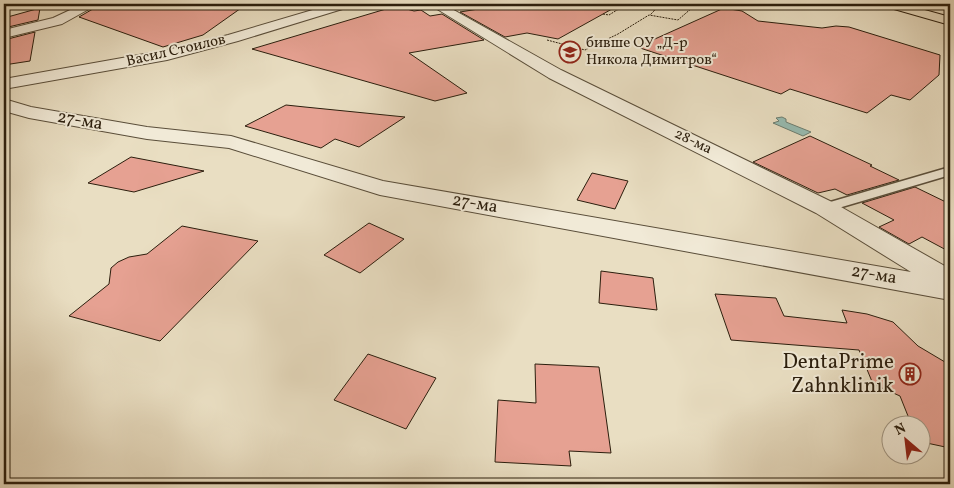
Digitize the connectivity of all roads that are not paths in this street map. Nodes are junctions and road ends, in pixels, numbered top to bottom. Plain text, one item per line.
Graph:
1 (92, 4) edge
2 (345, 4) edge
3 (435, 4) edge
4 (891, 4) edge
5 (950, 21) edge
6 (4, 34) edge
7 (4, 84) edge
8 (4, 105) edge
9 (950, 172) edge
10 (825, 208) junction
11 (950, 282) edge
12 (950, 289) edge

1 - 6 street
2 - 7 street, Васил Стоилов
3 - 10 street, 28-ма
4 - 5 highway
8 - 12 street, 27-ма
9 - 10 lane
10 - 11 street, 28-ма

